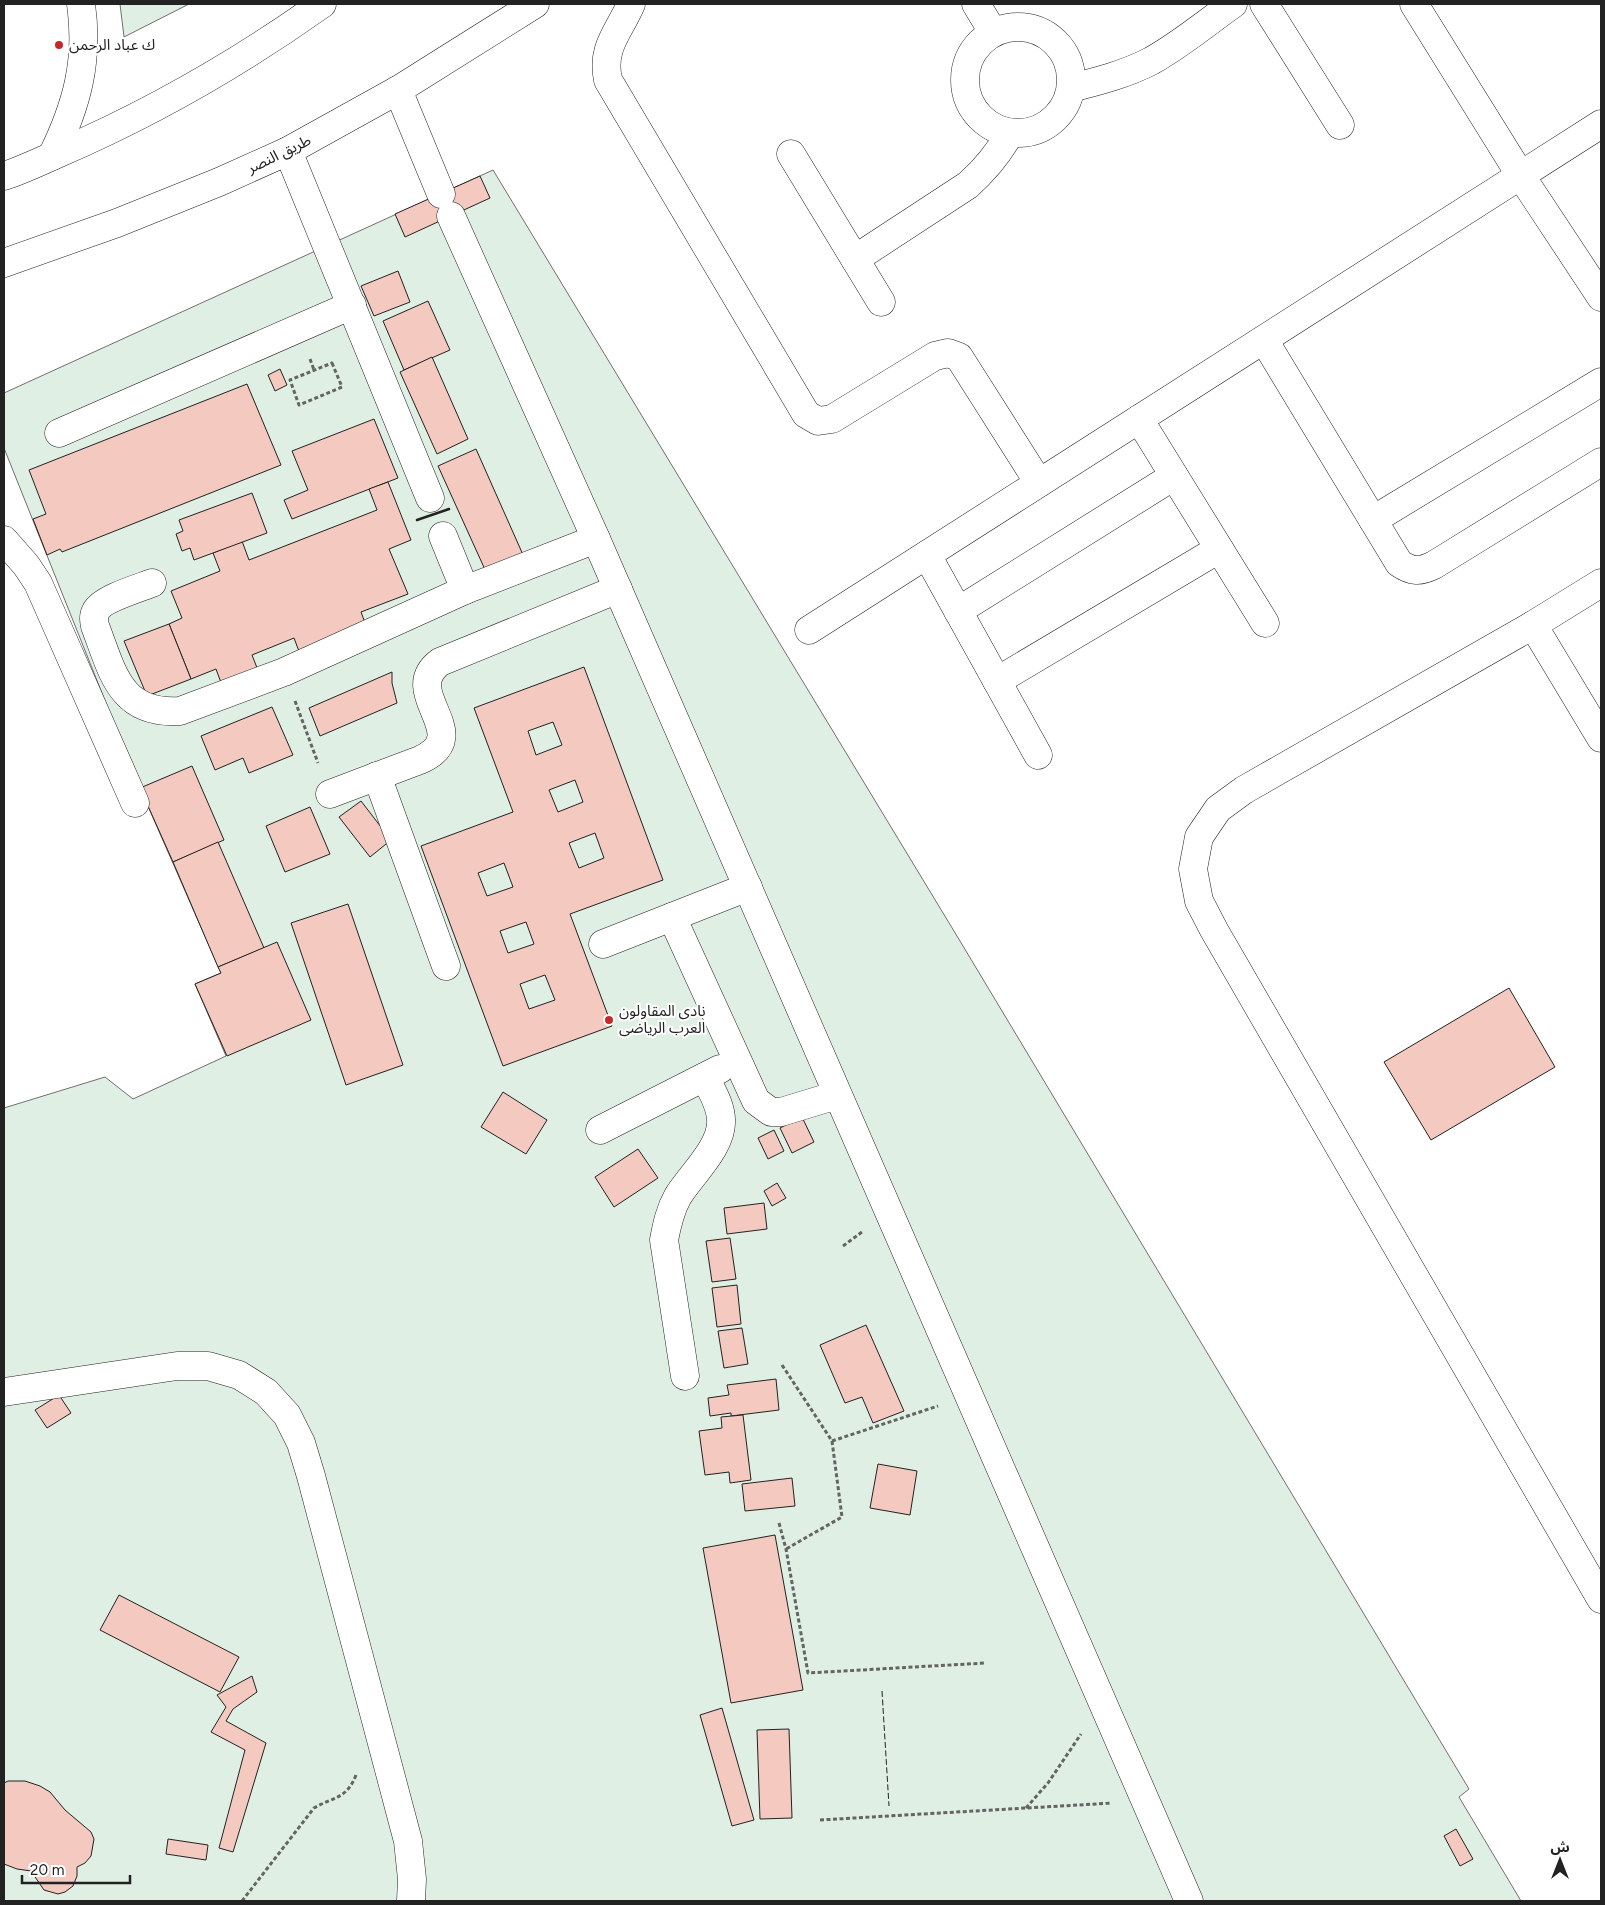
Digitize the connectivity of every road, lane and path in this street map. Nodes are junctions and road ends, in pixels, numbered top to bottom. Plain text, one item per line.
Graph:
1 (81, 4) edge
2 (322, 4) edge
3 (535, 4) edge
4 (631, 4) edge
5 (976, 4) edge
6 (1232, 4) edge
7 (1264, 4) edge
8 (1414, 4) edge
9 (994, 32) junction
10 (1071, 88) junction
11 (398, 90) junction
12 (1601, 124) edge
13 (1340, 125) dead end
14 (1010, 133) junction
15 (288, 151) junction
16 (791, 154) dead end
17 (52, 156) junction
18 (4, 176) edge
19 (1521, 176) junction
20 (855, 259) junction
21 (4, 263) edge
22 (1601, 297) edge
23 (881, 302) dead end
24 (352, 305) junction
25 (1264, 340) junction
26 (332, 363) joint
27 (1601, 382) edge
28 (1139, 420) junction
29 (59, 433) dead end
30 (1601, 462) edge
31 (1174, 476) junction
32 (1039, 483) junction
33 (430, 498) dead end
34 (1374, 520) junction
35 (443, 536) dead end
36 (596, 539) junction
37 (4, 540) edge
38 (1219, 549) junction
39 (927, 555) junction
40 (152, 583) dead end
41 (1601, 583) edge
42 (618, 589) junction
43 (465, 590) junction
44 (958, 611) junction
45 (1265, 623) dead end
46 (1533, 625) junction
47 (809, 630) dead end
48 (284, 672) junction
49 (997, 681) junction
50 (1601, 738) edge
51 (1038, 755) dead end
52 (377, 776) junction
53 (330, 794) joint
54 (135, 802) dead end
55 (748, 887) junction
56 (672, 917) junction
57 (603, 944) dead end
58 (446, 966) dead end
59 (737, 1060) junction
60 (705, 1077) junction
61 (837, 1095) junction
62 (600, 1130) dead end
63 (782, 1365) dead end
64 (685, 1376) dead end
65 (4, 1392) edge
66 (968, 1395) junction
67 (832, 1441) junction
68 (779, 1523) dead end
69 (786, 1549) junction
70 (1601, 1599) edge
71 (985, 1663) dead end
72 (1100, 1699) junction
73 (388, 1768) junction
74 (1145, 1801) junction
75 (1026, 1808) junction
76 (820, 1820) dead end
77 (242, 1901) edge
78 (411, 1901) edge
79 (1189, 1901) edge

1 - 17 main road
2 - 17 main road
3 - 11 main road, طريق النصر
4 - 32 main road
5 - 9 main road
6 - 10 main road
7 - 13 main road
8 - 19 main road
9 - 10 main road
9 - 14 main road
10 - 14 main road
11 - 15 main road, طريق النصر
11 - 36 main road
12 - 19 main road
14 - 20 main road
15 - 21 main road, طريق النصر
15 - 24 main road
16 - 20 main road
17 - 18 main road
19 - 22 main road
19 - 25 main road
20 - 23 main road
24 - 29 main road
24 - 33 main road
25 - 28 main road
25 - 34 main road
26 - 26 path
27 - 34 main road
28 - 31 main road
28 - 32 main road
30 - 34 main road
31 - 38 main road
31 - 44 main road
32 - 39 main road
35 - 43 main road
36 - 42 main road
36 - 43 main road
37 - 54 main road
38 - 45 main road
38 - 49 main road
39 - 44 main road
39 - 47 main road
40 - 48 main road
41 - 46 main road
42 - 52 main road
42 - 55 main road
43 - 48 main road
44 - 49 main road
46 - 50 main road
46 - 70 main road
48 - 53 path
49 - 51 main road
52 - 53 main road
52 - 58 main road
55 - 56 main road
55 - 61 main road
56 - 57 main road
56 - 59 main road
59 - 60 main road
59 - 61 main road
60 - 62 main road
60 - 64 main road
61 - 66 main road
63 - 67 path
65 - 73 main road
66 - 67 path
66 - 72 main road
67 - 69 path
68 - 69 path
69 - 71 path
72 - 74 main road
72 - 75 path
73 - 77 path
73 - 78 main road
74 - 75 path
74 - 79 main road
75 - 76 path

